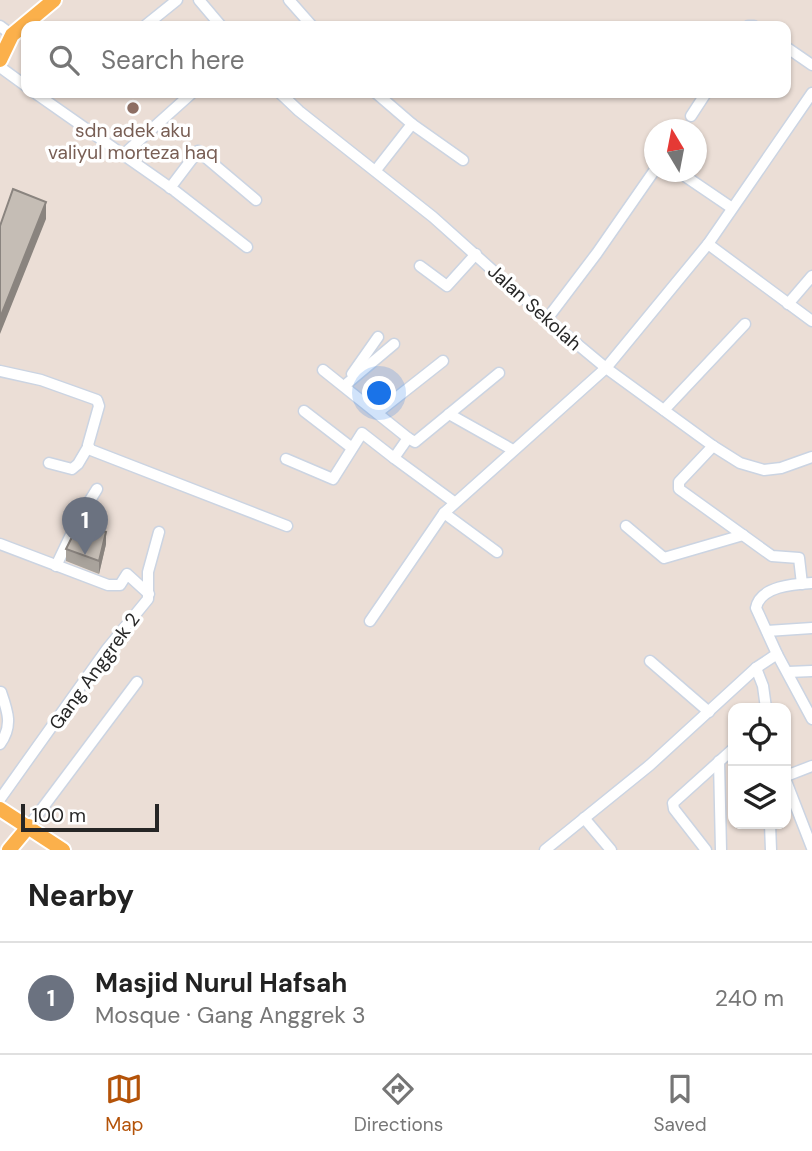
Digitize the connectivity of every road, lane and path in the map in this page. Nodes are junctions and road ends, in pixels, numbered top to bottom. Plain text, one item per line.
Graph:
1 (54, 0) edge
2 (177, 0) edge
3 (199, 0) edge
4 (289, 0) edge
5 (29, 21) edge
6 (151, 21) edge
7 (217, 21) edge
8 (308, 21) edge
9 (0, 26) edge
10 (21, 28) edge
11 (12, 35) junction
12 (791, 50) edge
13 (0, 60) edge
14 (812, 65) edge
15 (0, 67) edge
16 (21, 82) edge
17 (812, 93) edge
18 (43, 98) edge
19 (186, 98) edge
20 (285, 98) edge
21 (382, 98) edge
22 (703, 98) edge
23 (691, 116) dead end
24 (412, 124) junction
25 (124, 154) junction
26 (463, 160) dead end
27 (376, 170) junction
28 (646, 182) edge
29 (694, 182) edge
30 (170, 188) junction
31 (256, 200) dead end
32 (732, 208) junction
33 (708, 244) junction
34 (247, 247) dead end
35 (476, 254) junction
36 (420, 266) dead end
37 (812, 276) edge
38 (788, 304) junction
39 (547, 319) junction
40 (812, 321) edge
41 (746, 324) dead end
42 (378, 337) dead end
43 (394, 344) dead end
44 (443, 361) dead end
45 (606, 368) junction
46 (323, 370) dead end
47 (0, 371) edge
48 (499, 373) dead end
49 (344, 386) junction
50 (664, 410) junction
51 (304, 411) dead end
52 (377, 413) junction
53 (449, 414) junction
54 (408, 438) junction
55 (713, 446) junction
56 (88, 447) junction
57 (352, 448) junction
58 (513, 450) junction
59 (812, 457) edge
60 (394, 458) junction
61 (286, 459) dead end
62 (49, 463) dead end
63 (97, 489) dead end
64 (454, 502) junction
65 (444, 513) junction
66 (286, 526) dead end
67 (626, 526) dead end
68 (159, 532) dead end
69 (743, 535) junction
70 (0, 544) edge
71 (496, 552) dead end
72 (56, 566) junction
73 (807, 584) edge
74 (149, 594) junction
75 (370, 621) dead end
76 (812, 628) edge
77 (767, 631) junction
78 (777, 653) junction
79 (650, 661) dead end
80 (756, 668) junction
81 (812, 671) edge
82 (788, 673) junction
83 (137, 682) dead end
84 (1, 692) edge
85 (765, 703) edge
86 (709, 712) junction
87 (811, 716) edge
88 (0, 744) edge
89 (728, 753) edge
90 (719, 761) junction
91 (812, 766) edge
92 (791, 776) edge
93 (791, 791) edge
94 (0, 799) edge
95 (0, 809) edge
96 (584, 818) junction
97 (29, 825) junction
98 (770, 829) edge
99 (812, 848) edge
100 (9, 850) edge
101 (63, 850) edge
102 (545, 850) edge
103 (611, 850) edge
104 (706, 850) edge
105 (721, 850) edge
106 (771, 850) edge

1 - 5 main road
2 - 6 street
3 - 7 street
4 - 8 street
9 - 11 street
10 - 11 main road
11 - 13 main road
12 - 14 street
15 - 16 street
17 - 32 street
18 - 25 street
19 - 25 street
20 - 27 street, Jalan Sekolah
21 - 24 street
22 - 23 street
24 - 26 street
24 - 27 street
25 - 30 street
27 - 35 street, Jalan Sekolah
28 - 39 street
29 - 32 street
30 - 31 street
30 - 34 street
32 - 33 street
33 - 38 street
33 - 45 street
35 - 36 street
35 - 39 street, Jalan Sekolah
37 - 38 street
38 - 40 street
39 - 45 street, Jalan Sekolah
41 - 50 street
42 - 49 street
43 - 49 street
44 - 52 street
45 - 50 street, Jalan Sekolah
45 - 58 street
46 - 49 street
47 - 56 street
48 - 53 street
49 - 52 street
50 - 55 street, Jalan Sekolah
51 - 57 street
52 - 54 street
53 - 54 street
53 - 58 street
54 - 60 street
55 - 59 street, Jalan Sekolah
55 - 69 street
56 - 62 street
56 - 66 street
57 - 60 street
57 - 61 street
58 - 64 street
60 - 64 street
63 - 72 street
64 - 65 street
65 - 71 street
65 - 75 street
67 - 69 street
68 - 74 street, Gang Anggrek 2
69 - 73 street
70 - 72 street
72 - 74 street
73 - 77 street
74 - 94 street, Gang Anggrek 2
76 - 77 street
77 - 78 street
78 - 80 street
78 - 82 street
79 - 86 street
80 - 85 street
80 - 86 street
81 - 82 street
82 - 87 street
83 - 97 street
84 - 88 street
86 - 96 street
89 - 90 street
90 - 104 street
90 - 105 street
91 - 92 street
93 - 99 street
95 - 97 main road
96 - 102 street
96 - 103 street
97 - 100 main road
97 - 101 main road
98 - 106 street

